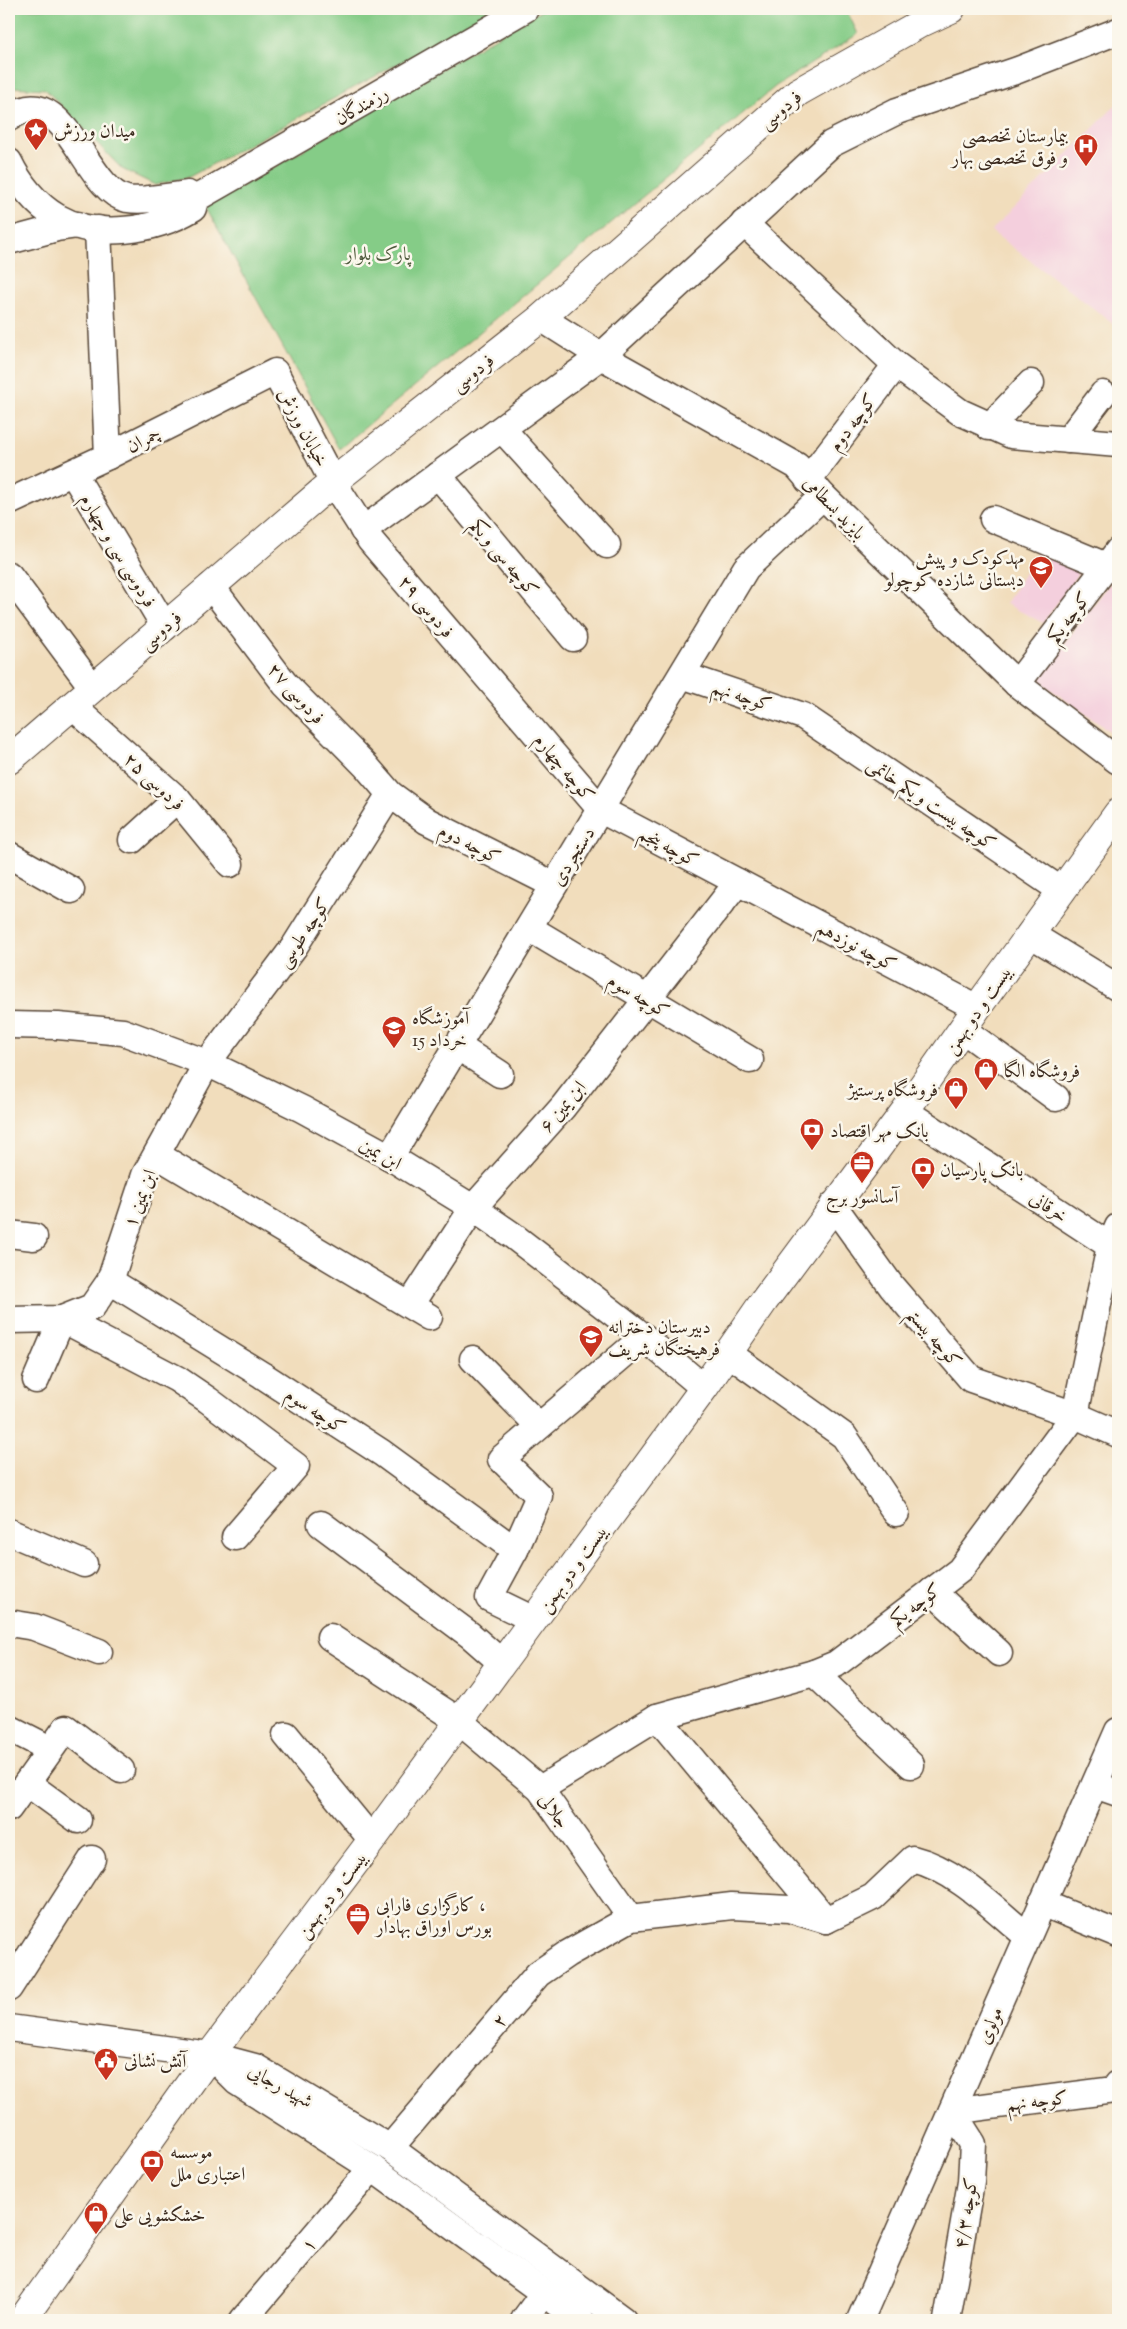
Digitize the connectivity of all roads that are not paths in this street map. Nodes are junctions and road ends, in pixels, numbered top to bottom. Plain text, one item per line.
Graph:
1 (525, 9) edge
2 (952, 9) edge
3 (1118, 31) edge
4 (14, 111) edge
5 (10, 171) edge
6 (196, 199) junction
7 (744, 223) junction
8 (88, 227) junction
9 (9, 241) edge
10 (541, 318) junction
11 (601, 356) junction
12 (896, 365) junction
13 (275, 372) joint
14 (1031, 383) dead end
15 (1103, 394) dead end
16 (989, 427) junction
17 (502, 429) junction
18 (1068, 440) junction
19 (1118, 444) edge
20 (108, 456) junction
21 (72, 473) junction
22 (438, 476) junction
23 (333, 482) junction
24 (816, 488) junction
25 (9, 502) edge
26 (993, 519) dead end
27 (363, 530) junction
28 (607, 545) dead end
29 (1112, 558) edge
30 (9, 575) edge
31 (212, 586) junction
32 (165, 627) junction
33 (573, 638) dead end
34 (682, 675) junction
35 (1017, 684) junction
36 (93, 688) junction
37 (72, 706) junction
38 (803, 716) joint
39 (528, 725) joint
40 (9, 760) edge
41 (1118, 761) edge
42 (390, 794) junction
43 (177, 799) junction
44 (601, 810) junction
45 (1118, 813) edge
46 (132, 840) dead end
47 (9, 855) edge
48 (230, 864) dead end
49 (738, 882) junction
50 (554, 885) junction
51 (71, 890) dead end
52 (1062, 891) junction
53 (529, 928) junction
54 (1030, 934) junction
55 (1118, 988) edge
56 (646, 1000) junction
57 (969, 1018) junction
58 (9, 1026) edge
59 (457, 1046) junction
60 (750, 1060) dead end
61 (207, 1063) junction
62 (500, 1074) dead end
63 (1056, 1098) dead end
64 (905, 1111) junction
65 (157, 1155) junction
66 (390, 1157) junction
67 (833, 1206) junction
68 (473, 1208) junction
69 (9, 1234) edge
70 (34, 1237) dead end
71 (1116, 1241) edge
72 (110, 1281) junction
73 (62, 1319) junction
74 (9, 1320) edge
75 (644, 1337) junction
76 (728, 1353) junction
77 (473, 1359) dead end
78 (36, 1380) dead end
79 (704, 1388) junction
80 (1075, 1415) junction
81 (539, 1426) junction
82 (1118, 1434) edge
83 (896, 1513) dead end
84 (321, 1524) dead end
85 (9, 1532) edge
86 (235, 1537) dead end
87 (515, 1550) junction
88 (84, 1564) dead end
89 (932, 1591) junction
90 (534, 1620) junction
91 (9, 1623) edge
92 (330, 1637) dead end
93 (99, 1652) dead end
94 (999, 1653) dead end
95 (502, 1663) junction
96 (814, 1673) junction
97 (657, 1717) junction
98 (459, 1721) junction
99 (9, 1728) edge
100 (1118, 1731) edge
101 (286, 1735) dead end
102 (50, 1750) junction
103 (911, 1764) dead end
104 (121, 1770) dead end
105 (27, 1783) junction
106 (540, 1789) junction
107 (1106, 1789) edge
108 (9, 1808) edge
109 (78, 1820) dead end
110 (372, 1840) junction
111 (92, 1859) dead end
112 (1042, 1903) junction
113 (630, 1918) junction
114 (826, 1920) junction
115 (1118, 1934) edge
116 (1027, 1936) junction
117 (9, 1988) edge
118 (9, 2028) edge
119 (210, 2055) junction
120 (1117, 2089) edge
121 (952, 2111) junction
122 (390, 2148) junction
123 (372, 2168) junction
124 (543, 2294) junction
125 (22, 2320) edge
126 (243, 2320) edge
127 (524, 2320) edge
128 (581, 2320) edge
129 (623, 2320) edge
130 (860, 2320) edge
131 (947, 2320) edge

1 - 6 street, رزمندگان
2 - 10 main road, فردوسی
3 - 7 street
4 - 6 street
5 - 8 street
6 - 8 street
7 - 11 street
7 - 12 street
8 - 9 street
8 - 20 street
10 - 11 street, بایزید بسطامی
10 - 23 main road, فردوسی
11 - 17 street
11 - 24 street, بایزید بسطامی
12 - 16 street
12 - 24 street, کوچه دوم
13 - 20 street, چمران
13 - 23 street, خیابان ورزش
14 - 16 street
15 - 18 street
16 - 18 street
17 - 22 street
17 - 28 street
18 - 19 street
20 - 21 street, چمران
21 - 25 street, چمران
21 - 32 street, فردوسی سی و چهارم
22 - 27 street
22 - 33 street, کوچه سی و یکم
23 - 27 street, فردوسی ۲۹
23 - 31 main road, فردوسی
24 - 34 street, دستجردی
24 - 35 street, بایزید بسطامی
26 - 29 street
27 - 39 street, فردوسی ۲۹
29 - 35 street, کوچه یکم
30 - 36 street
31 - 32 main road, فردوسی
31 - 42 street, فردوسی ۲۷
32 - 36 main road, فردوسی
34 - 38 street, کوچه نهم
34 - 44 street, دستجردی
35 - 41 street, بایزید بسطامی
36 - 37 main road, فردوسی
37 - 40 main road, فردوسی
37 - 43 street, فردوسی ۲۵
38 - 52 street, کوچه بیست و یکم خاتمی
39 - 44 street, کوچه چهارم
42 - 50 street, کوچه دوم
42 - 61 street, کوچه طوسی
43 - 46 street
43 - 48 street, فردوسی ۲۵
44 - 49 street, کوچه پنجم
44 - 50 street, دستجردی
45 - 52 main road, بیست و دو بهمن
47 - 51 street
49 - 56 street
49 - 57 street, کوچه نوزدهم
50 - 53 street, دستجردی
52 - 54 main road, بیست و دو بهمن
53 - 56 street, کوچه سوم
53 - 59 street, دستجردی
54 - 55 street
54 - 57 main road, بیست و دو بهمن
56 - 60 street, کوچه سوم
56 - 68 street, ابن یمین ۶
57 - 63 street, کوچه نوزدهم
57 - 64 main road, بیست و دو بهمن
58 - 61 street, ابن یمین
59 - 62 street
59 - 66 street, دستجردی
61 - 65 street, ابن یمین ۱
61 - 66 street, ابن یمین
64 - 67 main road, بیست و دو بهمن
64 - 71 street, خرقانی
65 - 68 street, ابن یمین ۶
65 - 72 street, ابن یمین ۱
66 - 68 street, ابن یمین
67 - 76 main road, بیست و دو بهمن
67 - 80 street, کوچه بیستم
68 - 75 street, ابن یمین
69 - 70 street
71 - 80 street, کوچه یکم
72 - 73 street, ابن یمین ۱
72 - 87 street, کوچه سوم
73 - 74 street
73 - 78 street
73 - 86 street
75 - 79 street, ابن یمین
75 - 81 street
76 - 79 main road, بیست و دو بهمن
76 - 83 street
77 - 81 street
79 - 90 main road, بیست و دو بهمن
80 - 82 street
80 - 89 street, کوچه یکم
81 - 87 street
84 - 95 street
85 - 88 street
87 - 90 street
89 - 94 street
89 - 96 street, کوچه یکم
90 - 95 main road, بیست و دو بهمن
91 - 93 street
92 - 98 street, جلالی
95 - 98 main road, بیست و دو بهمن
96 - 97 street, کوچه یکم
96 - 103 street
97 - 106 street, کوچه یکم
97 - 114 street
98 - 106 street, جلالی
98 - 110 main road, بیست و دو بهمن
99 - 102 street
100 - 107 street, مولوی
101 - 110 street
102 - 104 street
102 - 105 street
105 - 108 street
105 - 109 street
106 - 113 street, جلالی
107 - 112 street, مولوی
110 - 119 main road, بیست و دو بهمن
111 - 117 street
112 - 115 street
112 - 116 street, مولوی
113 - 114 street
113 - 122 street, ۲
114 - 116 street
116 - 121 street, مولوی
118 - 119 street
119 - 122 street, شهید رجایی
119 - 123 street, شهید رجایی
119 - 125 main road, بیست و دو بهمن
120 - 121 street, کوچه نهم
121 - 130 street, مولوی
121 - 131 street, کوچه ۴/۳
122 - 129 street, شهید رجایی
123 - 124 street, شهید رجایی
123 - 126 street, ۱
124 - 127 street
124 - 128 street, شهید رجایی

